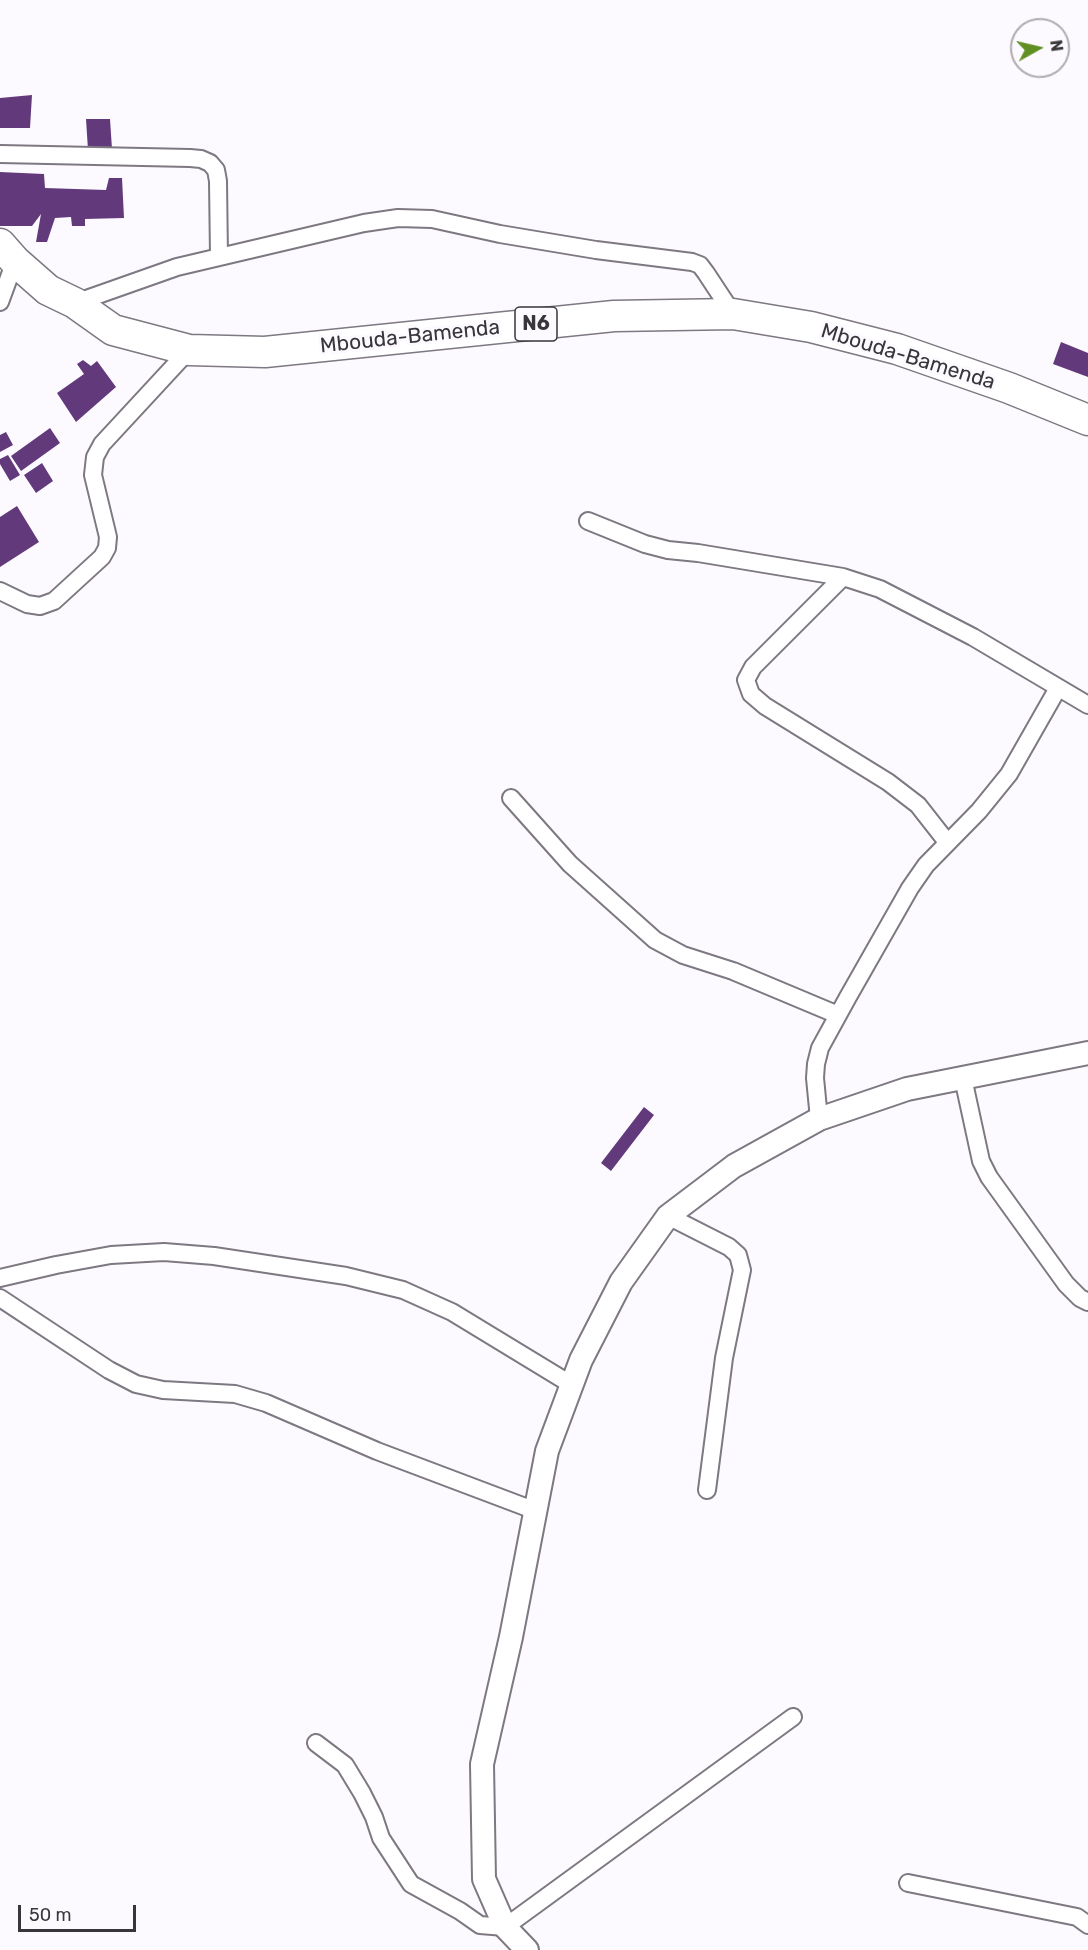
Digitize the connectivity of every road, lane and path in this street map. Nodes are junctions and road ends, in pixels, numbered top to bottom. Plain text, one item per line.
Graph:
1 (0, 154) edge
2 (7, 252) edge
3 (219, 257) junction
4 (0, 302) edge
5 (75, 303) junction
6 (733, 314) junction
7 (189, 350) junction
8 (1088, 420) edge
9 (588, 521) dead end
10 (843, 577) junction
11 (0, 591) edge
12 (1058, 688) junction
13 (1088, 705) edge
14 (511, 798) dead end
15 (947, 842) junction
16 (838, 1015) junction
17 (1088, 1053) edge
18 (963, 1078) junction
19 (819, 1119) junction
20 (668, 1216) junction
21 (0, 1278) edge
22 (0, 1298) edge
23 (1088, 1302) edge
24 (572, 1384) junction
25 (707, 1490) dead end
26 (536, 1511) junction
27 (793, 1717) dead end
28 (316, 1743) dead end
29 (908, 1883) dead end
30 (1088, 1925) edge
31 (505, 1927) junction
32 (527, 1950) edge

1 - 3 street
2 - 4 street
2 - 5 highway, Mbouda-Bamenda / N6
3 - 5 street
3 - 6 street
5 - 7 highway, Mbouda-Bamenda / N6
6 - 7 highway, Mbouda-Bamenda / N6
6 - 8 highway, Mbouda-Bamenda / N6
7 - 11 street
9 - 10 street
10 - 12 street
10 - 15 street
12 - 13 street
12 - 15 street
14 - 16 street
15 - 16 street
16 - 19 street
17 - 18 street
18 - 19 street
18 - 23 street
19 - 20 street
20 - 24 street
20 - 25 street
21 - 24 street
22 - 26 street
24 - 26 street
26 - 31 street
27 - 31 street
28 - 31 street
29 - 30 street
31 - 32 street

